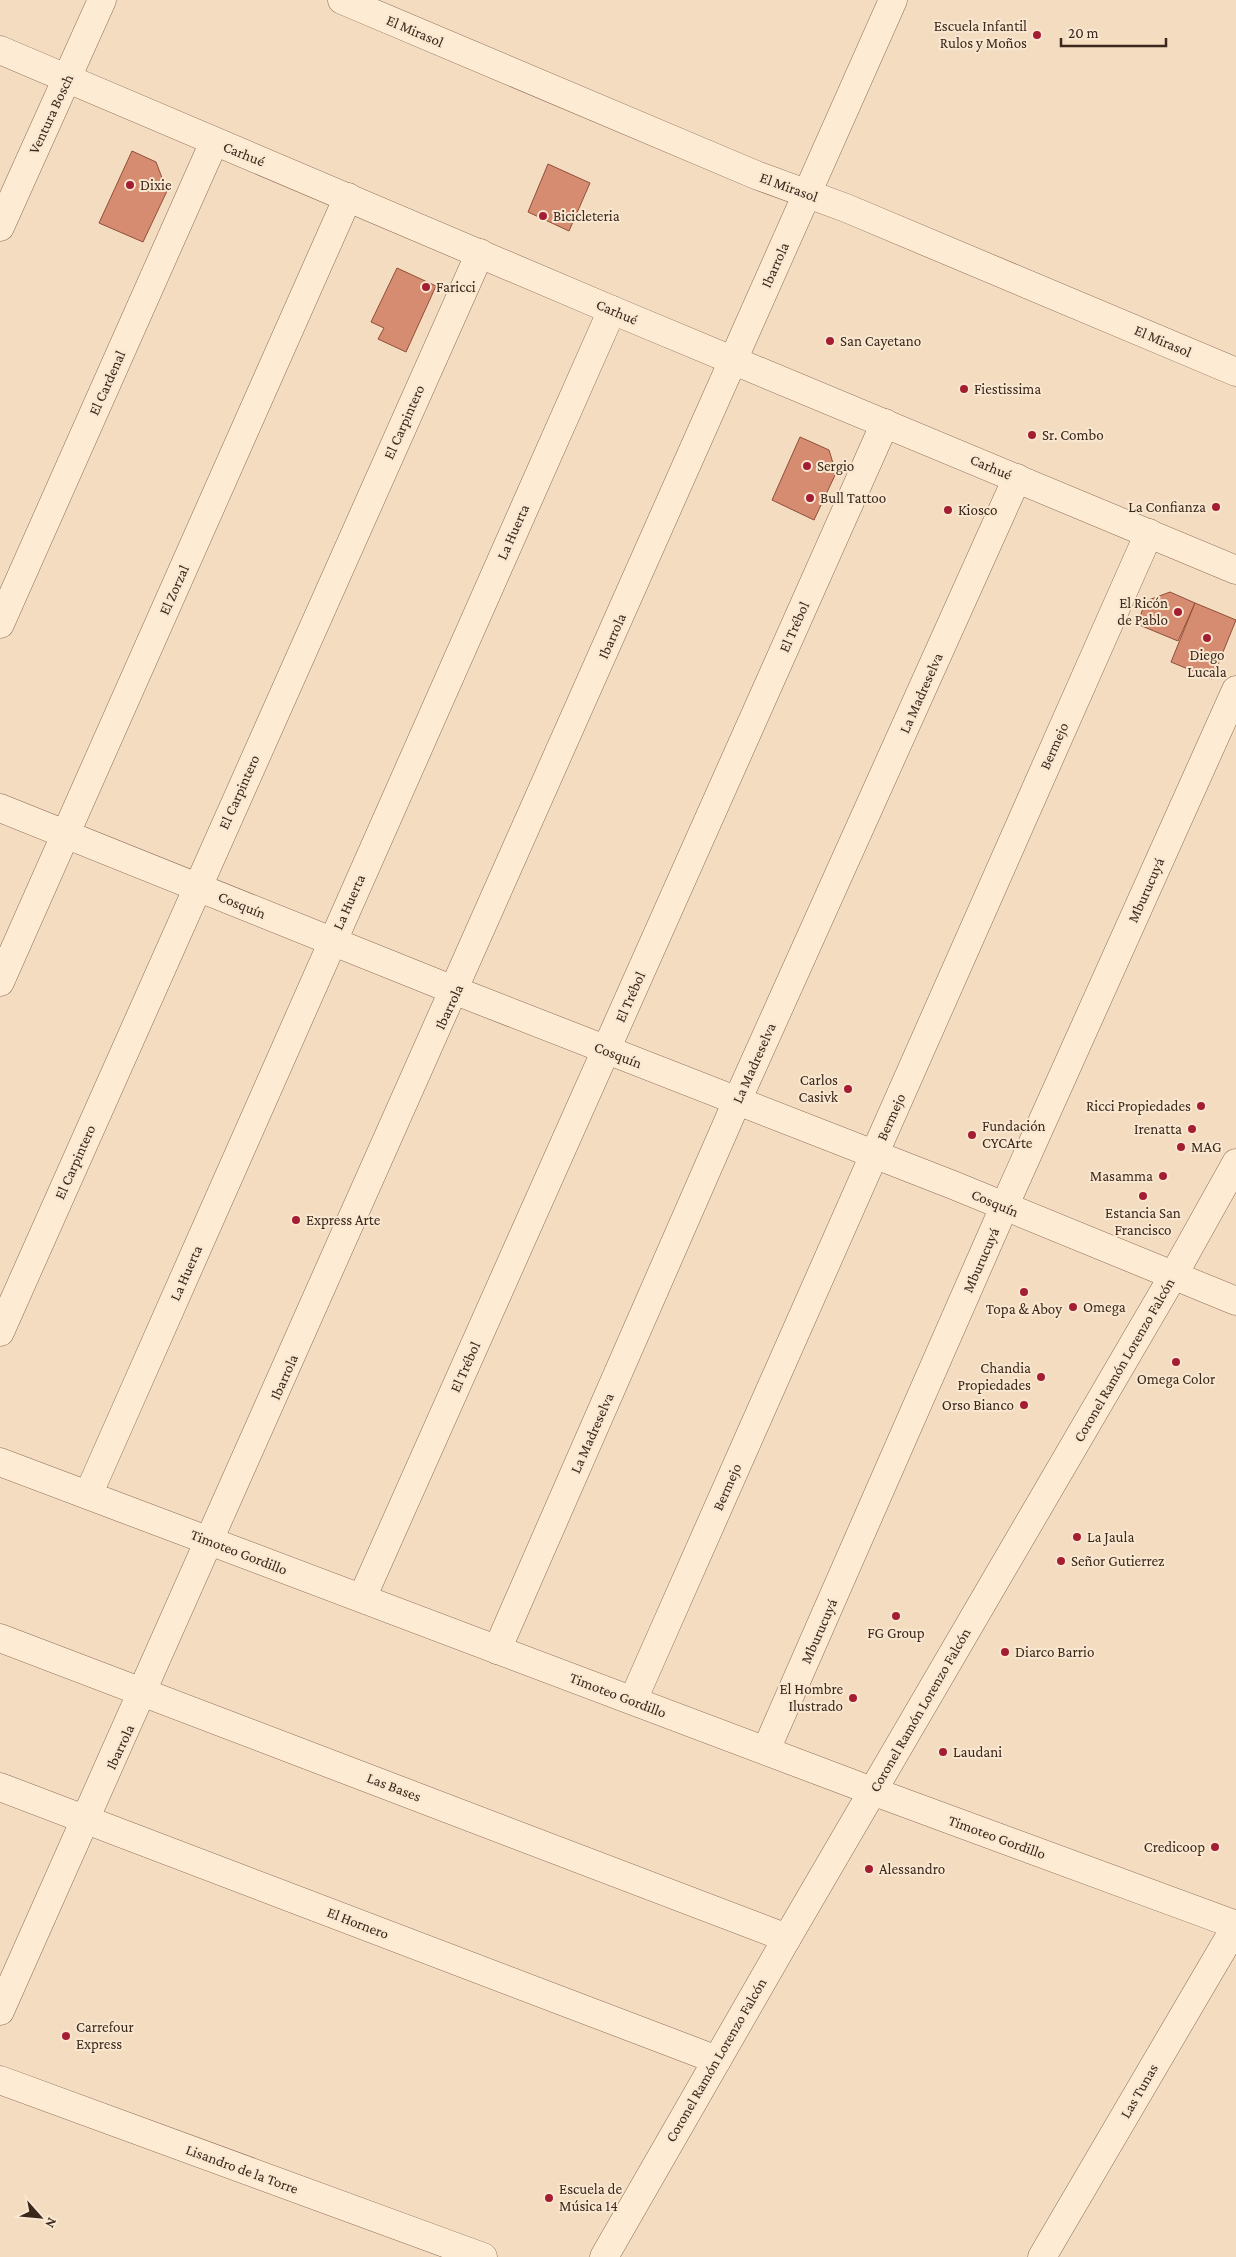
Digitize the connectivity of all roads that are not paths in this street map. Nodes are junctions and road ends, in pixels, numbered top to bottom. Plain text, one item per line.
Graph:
1 (102, 0) edge
2 (342, 0) edge
3 (893, 0) edge
4 (0, 50) edge
5 (68, 78) junction
6 (214, 142) junction
7 (10, 176) edge
8 (808, 193) junction
9 (348, 197) junction
10 (0, 227) edge
11 (480, 253) junction
12 (612, 310) junction
13 (734, 360) junction
14 (1236, 372) edge
15 (885, 423) junction
16 (1017, 478) junction
17 (1149, 533) junction
18 (1236, 570) edge
19 (0, 624) edge
20 (1236, 690) edge
21 (0, 808) edge
22 (66, 834) junction
23 (196, 887) junction
24 (332, 941) junction
25 (0, 982) edge
26 (456, 991) junction
27 (606, 1051) junction
28 (737, 1101) junction
29 (874, 1154) junction
30 (1236, 1164) edge
31 (1004, 1207) junction
32 (1173, 1276) junction
33 (1236, 1301) edge
34 (0, 1332) edge
35 (0, 1462) edge
36 (88, 1495) junction
37 (211, 1542) junction
38 (362, 1598) junction
39 (0, 1638) edge
40 (498, 1650) junction
41 (145, 1692) junction
42 (633, 1700) junction
43 (766, 1750) junction
44 (0, 1787) edge
45 (872, 1791) junction
46 (86, 1820) junction
47 (1236, 1926) edge
48 (787, 1938) junction
49 (0, 2011) edge
50 (717, 2060) junction
51 (0, 2080) edge
52 (483, 2257) edge
53 (604, 2257) edge
54 (1042, 2257) edge

1 - 5 street, Ventura Bosch
2 - 8 street, El Mirasol
3 - 8 street, Ibarrola
4 - 5 street, Carhué
5 - 6 street, Carhué
5 - 7 street, Ventura Bosch
6 - 9 street, Carhué
6 - 19 street, El Cardenal
7 - 10 street, Ventura Bosch
8 - 13 street, Ibarrola
8 - 14 street, El Mirasol
9 - 11 street, Carhué
9 - 22 street, El Zorzal
11 - 12 street, Carhué
11 - 23 street, El Carpintero
12 - 13 street, Carhué
12 - 24 street, La Huerta
13 - 15 street, Carhué
13 - 26 street, Ibarrola
15 - 16 street, Carhué
15 - 27 street, El Trébol
16 - 17 street, Carhué
16 - 28 street, La Madreselva
17 - 18 street, Carhué
17 - 29 street, Bermejo
20 - 31 street, Mburucuyá
21 - 22 street, Cosquín
22 - 23 street, Cosquín
22 - 25 street, El Zorzal
23 - 24 street, Cosquín
23 - 34 street, El Carpintero
24 - 26 street, Cosquín
24 - 36 street, La Huerta
26 - 27 street, Cosquín
26 - 37 street, Ibarrola
27 - 28 street, Cosquín
27 - 38 street, El Trébol
28 - 29 street, Cosquín
28 - 40 street, La Madreselva
29 - 31 street, Cosquín
29 - 42 street, Bermejo
30 - 32 street, Coronel Ramón Lorenzo Falcón
31 - 32 street, Cosquín
31 - 43 street, Mburucuyá
32 - 33 street, Cosquín
32 - 45 street, Coronel Ramón Lorenzo Falcón
35 - 36 street, Timoteo Gordillo
36 - 37 street, Timoteo Gordillo
37 - 38 street, Timoteo Gordillo
37 - 41 street, Ibarrola
38 - 40 street, Timoteo Gordillo
39 - 41 street, Las Bases
40 - 42 street, Timoteo Gordillo
41 - 46 street, Ibarrola
41 - 48 street, Las Bases
42 - 43 street, Timoteo Gordillo
43 - 45 street, Timoteo Gordillo
44 - 46 street, El Hornero
45 - 47 street, Timoteo Gordillo
45 - 48 street, Coronel Ramón Lorenzo Falcón
46 - 49 street, Ibarrola
46 - 50 street, El Hornero
47 - 54 street, Las Tunas
48 - 50 street, Coronel Ramón Lorenzo Falcón
50 - 53 street, Coronel Ramón Lorenzo Falcón
51 - 52 street, Lisandro de la Torre

